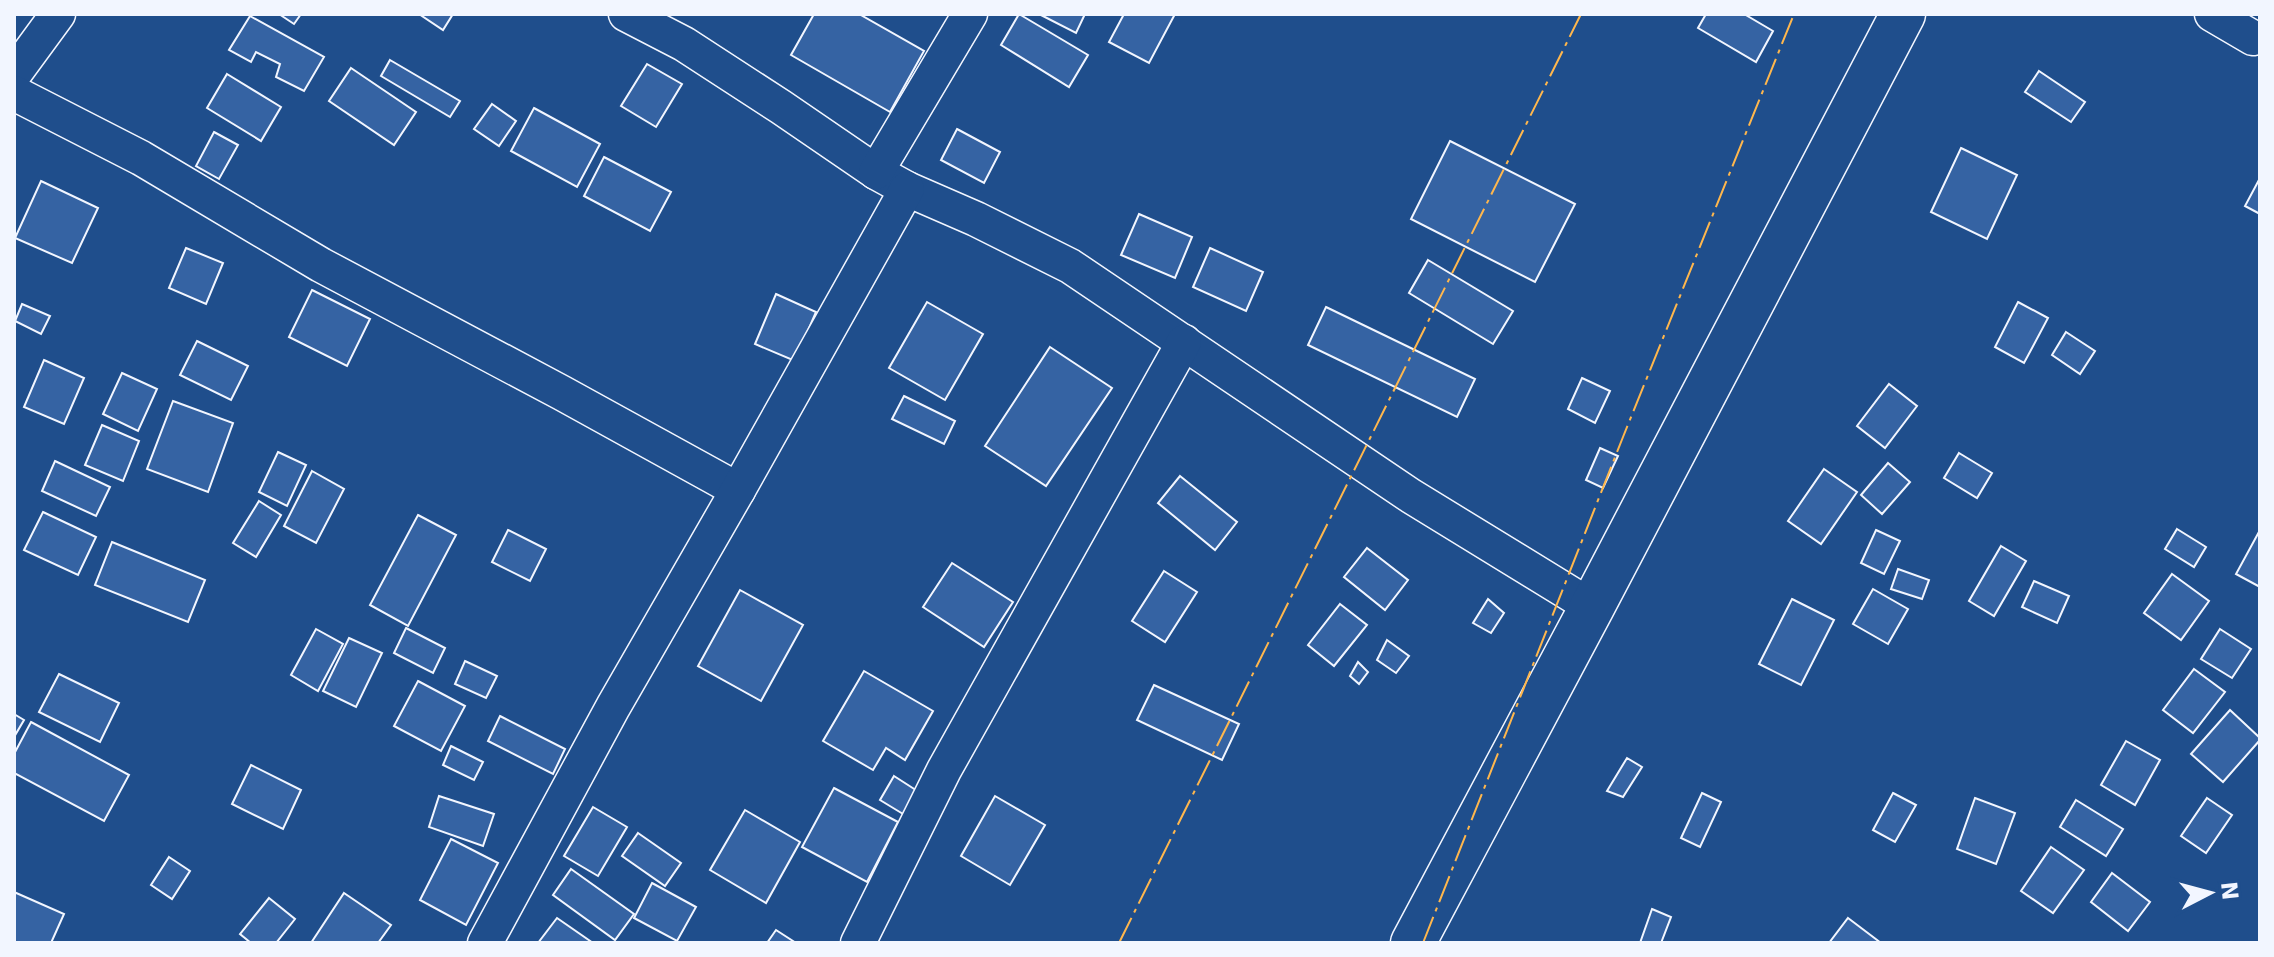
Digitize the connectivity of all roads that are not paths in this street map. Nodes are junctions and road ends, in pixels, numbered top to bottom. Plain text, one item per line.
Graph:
1 (58, 14) edge
2 (626, 14) edge
3 (970, 14) edge
4 (1903, 14) edge
5 (2212, 14) edge
6 (2253, 38) dead end
7 (14, 74) edge
8 (14, 93) edge
9 (876, 172) junction
10 (907, 189) junction
11 (1184, 342) junction
12 (738, 490) junction
13 (1592, 607) junction
14 (485, 943) edge
15 (858, 943) edge
16 (1413, 943) edge

1 - 7 street
2 - 9 street
3 - 9 street
4 - 13 main road
5 - 6 street
8 - 12 street
9 - 10 street
10 - 11 street
10 - 12 street
11 - 13 street
11 - 15 street
12 - 14 street
13 - 16 main road

